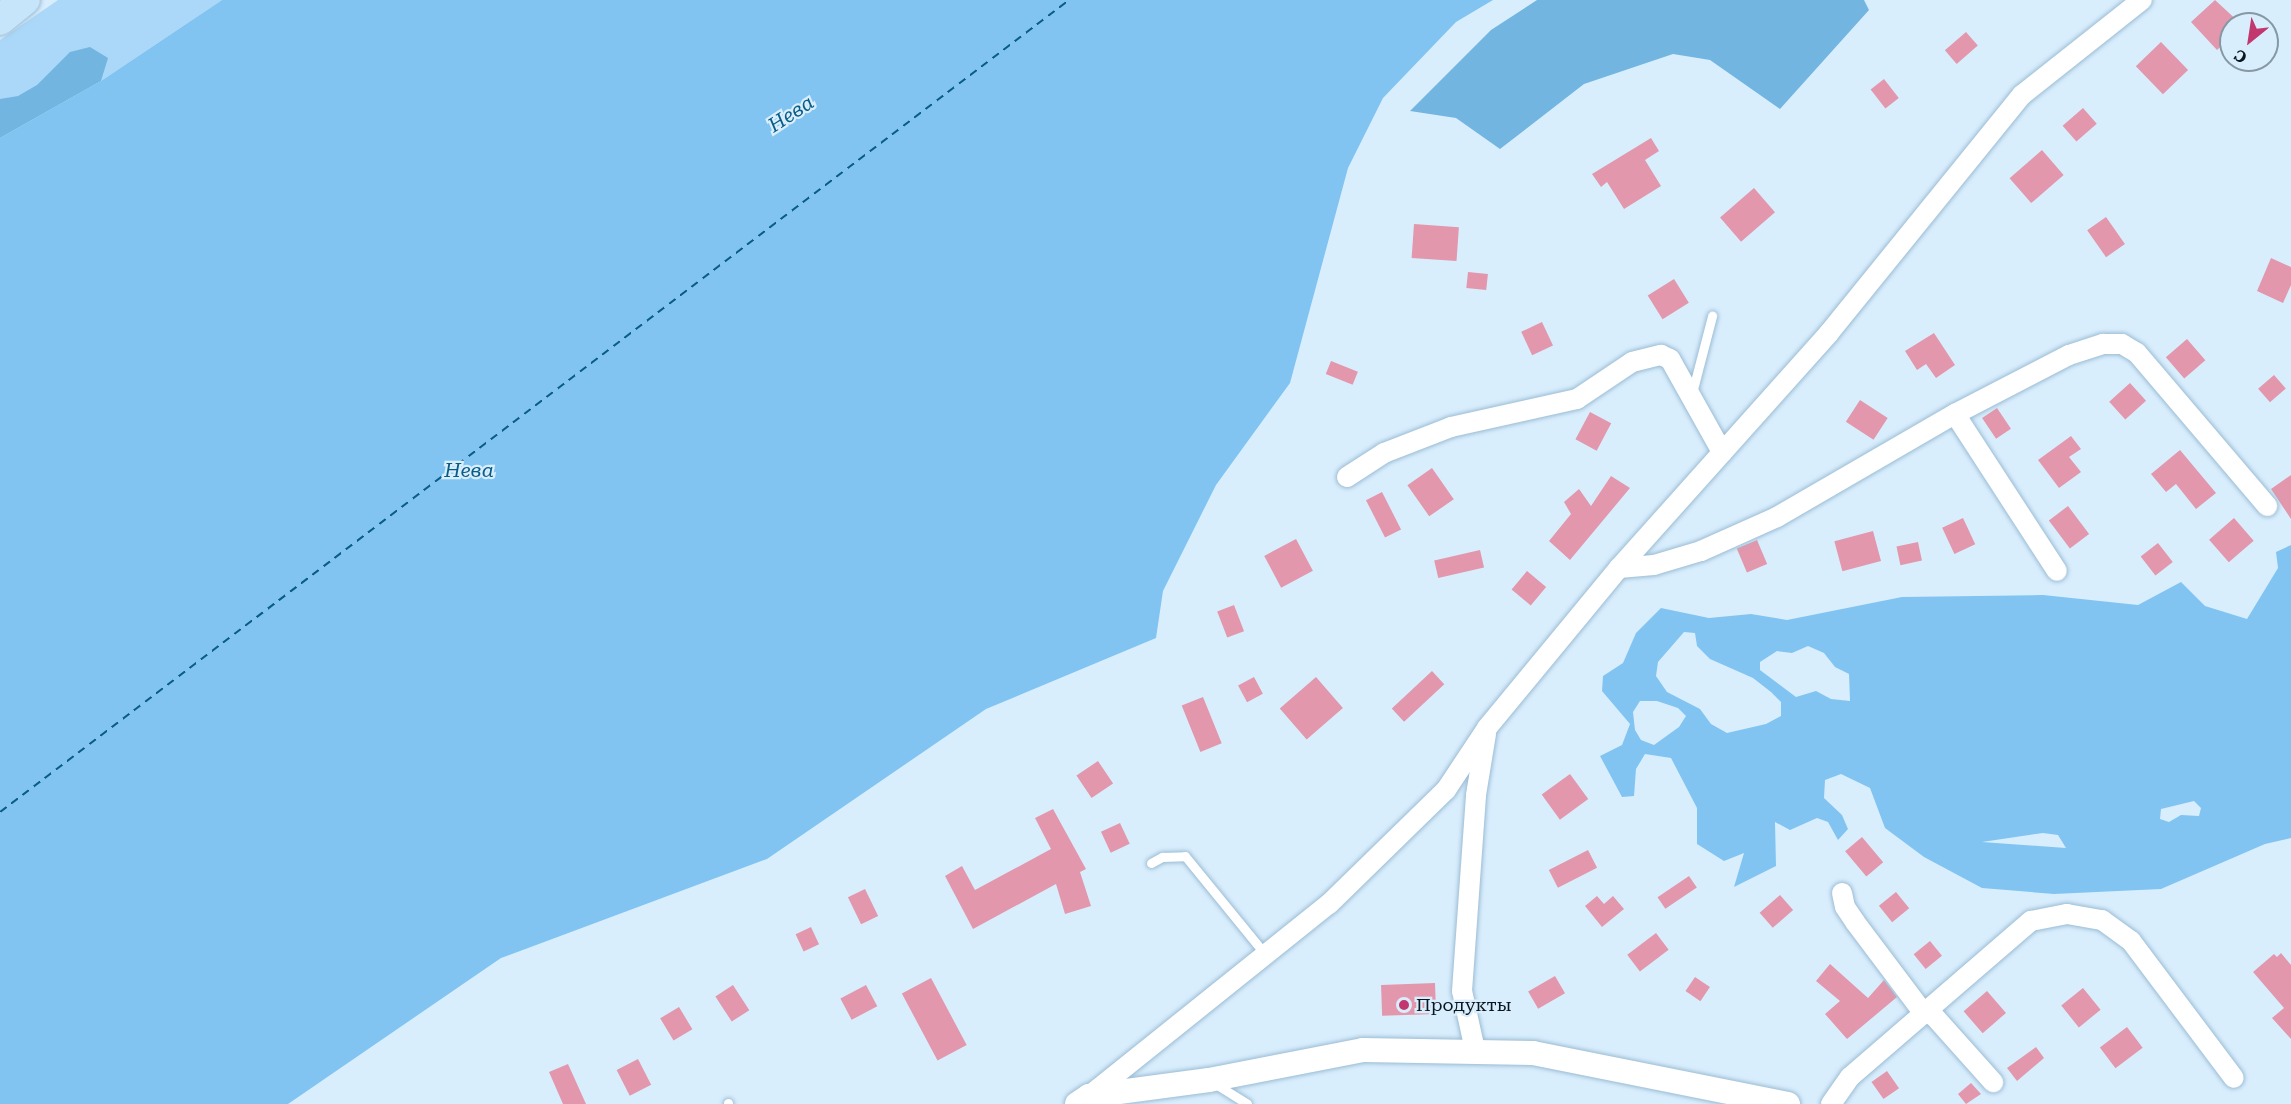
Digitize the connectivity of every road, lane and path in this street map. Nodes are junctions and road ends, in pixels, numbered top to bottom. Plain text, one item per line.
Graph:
1 (26, 0) edge
2 (2142, 0) edge
3 (0, 20) edge
4 (1712, 316) dead end
5 (1691, 398) junction
6 (1955, 414) junction
7 (1722, 452) junction
8 (1347, 477) dead end
9 (2267, 506) dead end
10 (1619, 568) junction
11 (2057, 571) dead end
12 (1487, 728) junction
13 (1152, 863) dead end
14 (1842, 893) dead end
15 (1265, 954) junction
16 (1922, 1011) junction
17 (1475, 1050) junction
18 (2234, 1078) dead end
19 (1209, 1080) junction
20 (1992, 1082) dead end
21 (1083, 1100) edge
22 (1247, 1104) edge
23 (1788, 1104) edge
24 (1831, 1104) edge

1 - 3 main road
2 - 7 street
4 - 5 lane
5 - 7 street
5 - 8 street
6 - 9 street
6 - 10 street
6 - 11 street
7 - 10 street
10 - 12 street
12 - 15 street
12 - 17 street
13 - 15 lane
14 - 16 street
15 - 21 street
16 - 18 street
16 - 20 street
16 - 24 street
17 - 19 street
17 - 23 street
19 - 21 street
19 - 22 lane

